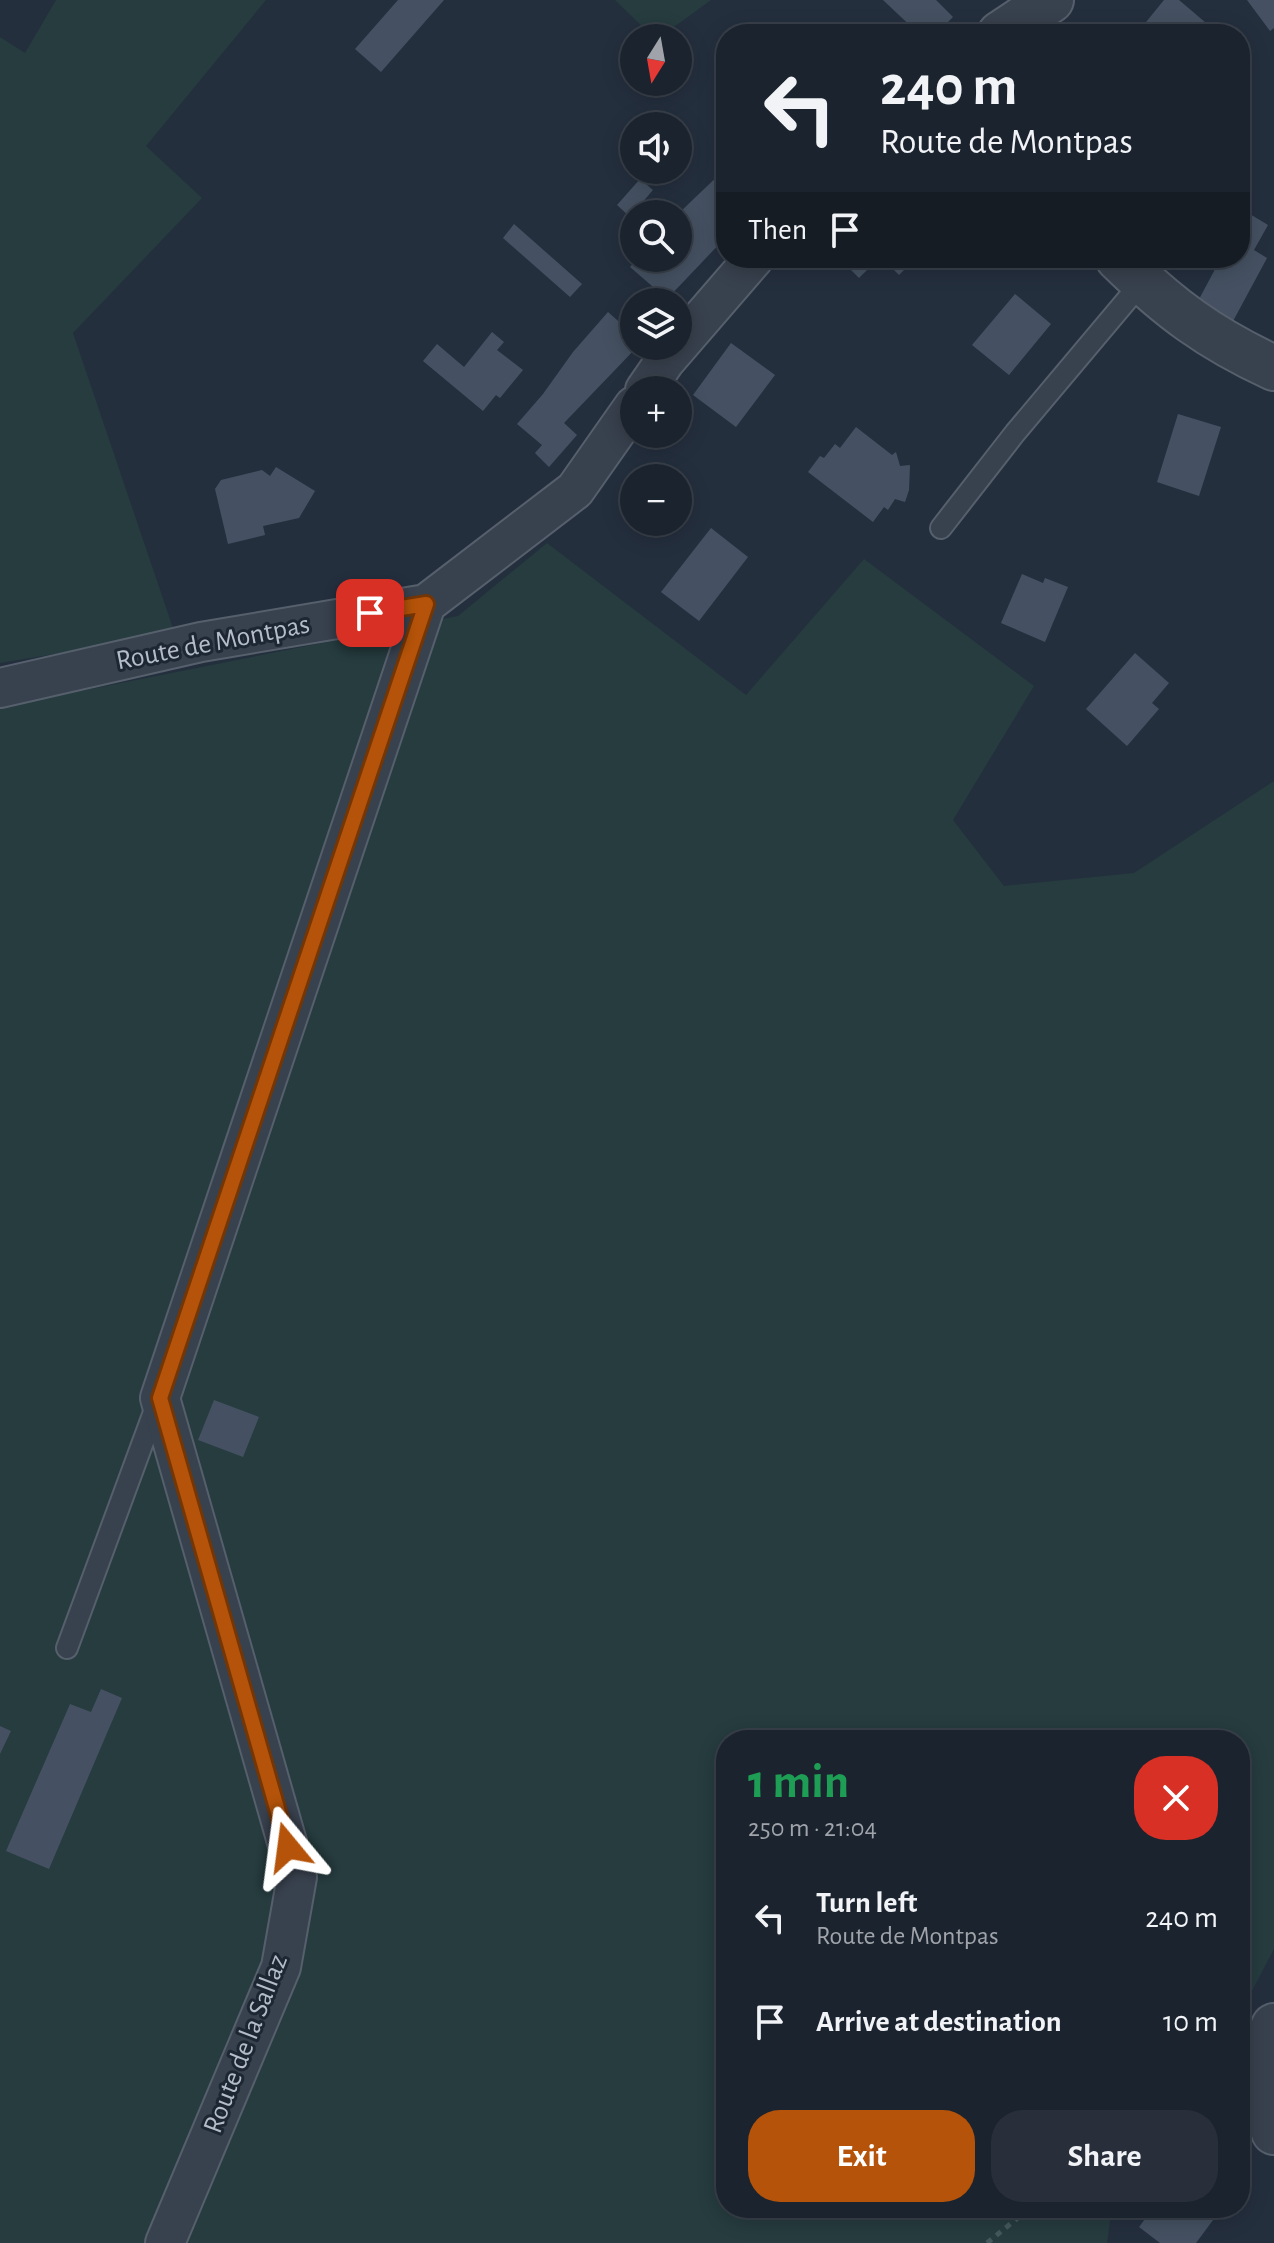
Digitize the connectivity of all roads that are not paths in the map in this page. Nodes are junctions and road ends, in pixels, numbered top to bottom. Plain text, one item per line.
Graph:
1 (1047, 8) edge
2 (1018, 24) edge
3 (745, 268) edge
4 (1130, 270) edge
5 (1274, 368) edge
6 (655, 376) edge
7 (620, 426) edge
8 (941, 528) dead end
9 (426, 604) junction
10 (0, 688) edge
11 (160, 1398) junction
12 (67, 1648) dead end
13 (1274, 2026) edge
14 (1274, 2132) edge
15 (165, 2243) edge

1 - 2 street
3 - 6 street
4 - 5 street
4 - 8 lane
7 - 9 street
9 - 10 street, Route de Montpas
9 - 11 street
11 - 12 lane
11 - 15 street, Route de la Sallaz
13 - 14 street

